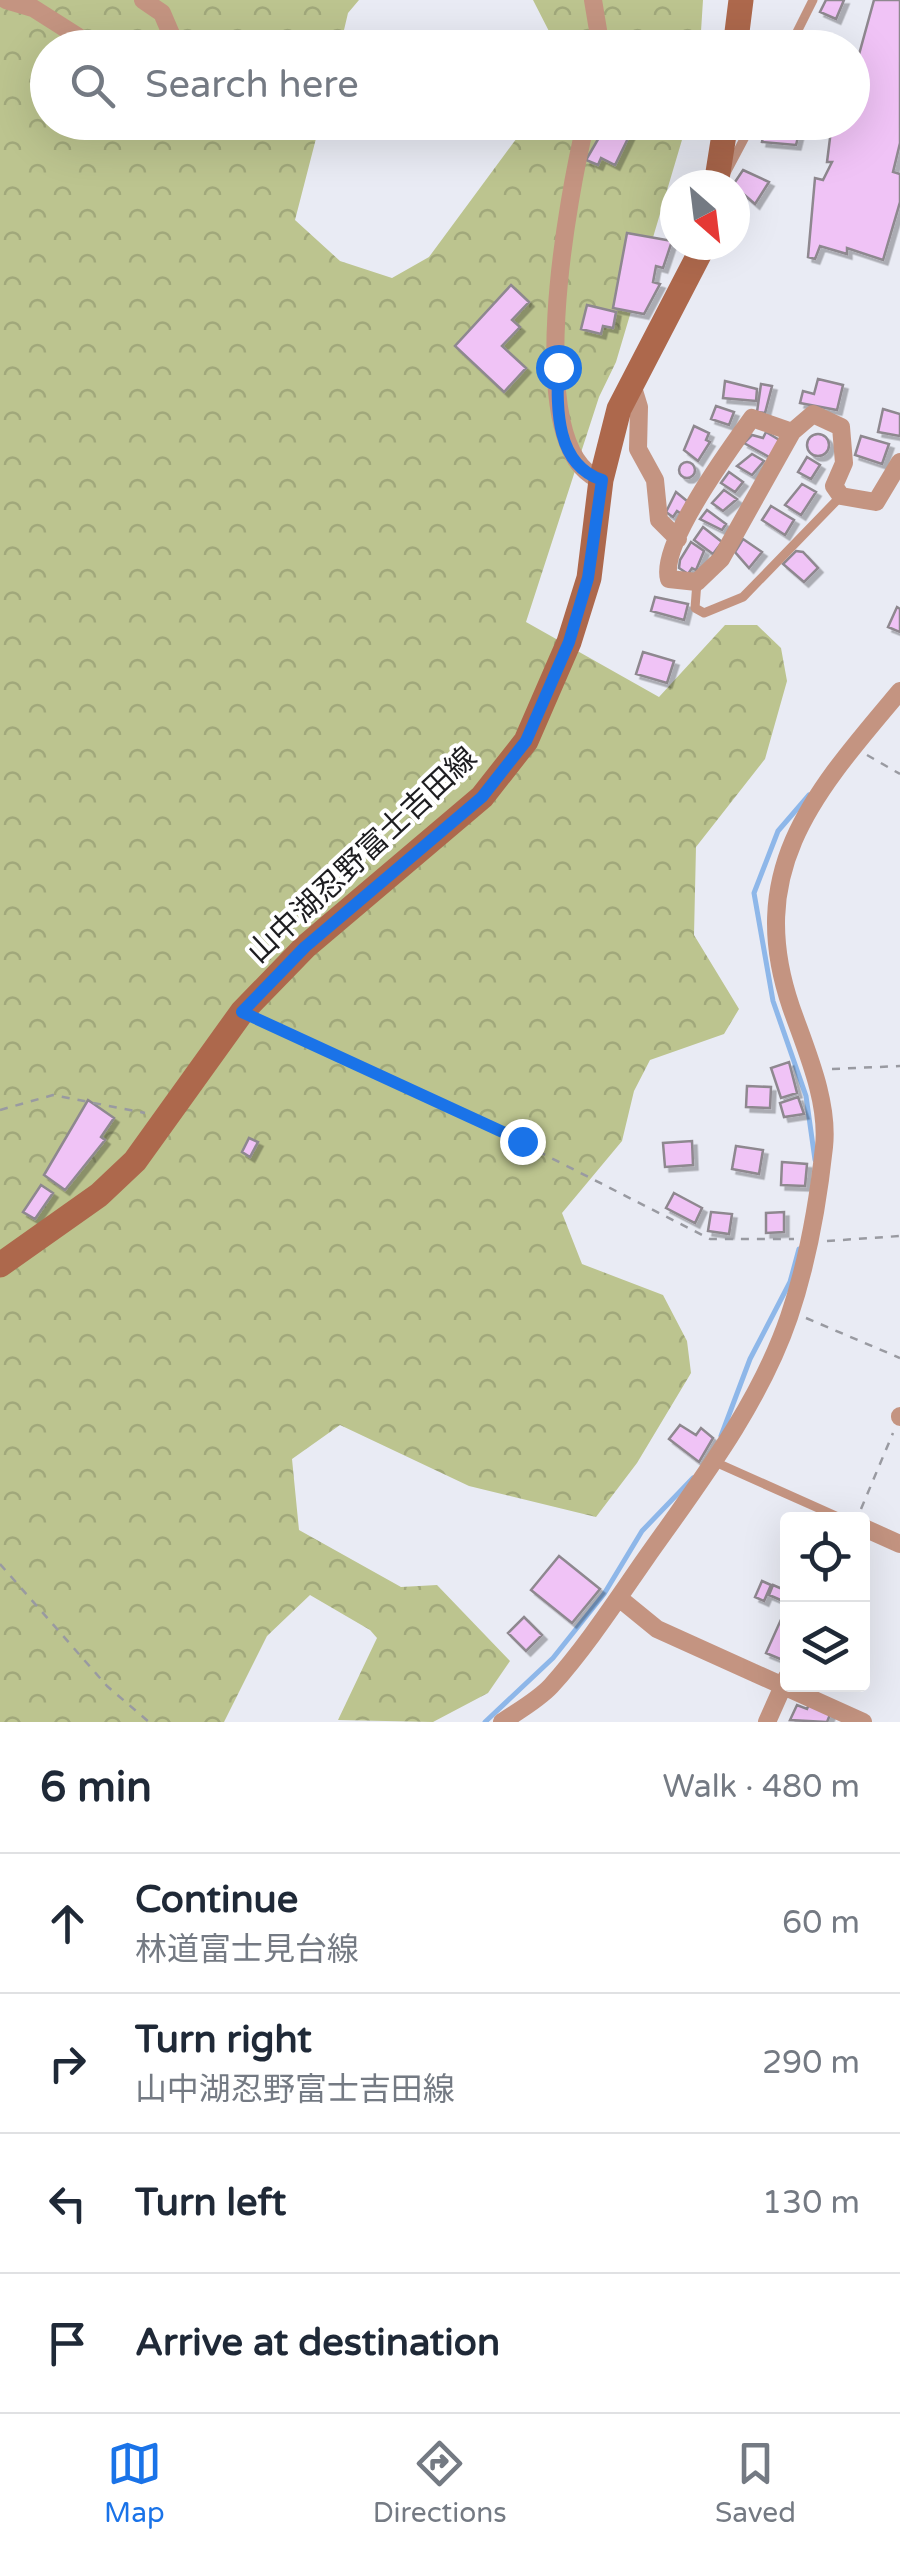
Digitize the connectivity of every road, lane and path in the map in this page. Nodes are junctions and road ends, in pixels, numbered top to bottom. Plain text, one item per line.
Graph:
1 (6, 0) edge
2 (143, 0) edge
3 (592, 0) edge
4 (741, 0) edge
5 (812, 0) edge
6 (68, 30) edge
7 (169, 30) edge
8 (598, 30) edge
9 (737, 30) edge
10 (798, 30) edge
11 (582, 140) edge
12 (723, 140) edge
13 (743, 140) edge
14 (719, 170) edge
15 (726, 170) edge
16 (696, 260) edge
17 (632, 384) junction
18 (792, 432) junction
19 (900, 462) edge
20 (602, 480) junction
21 (841, 496) junction
22 (678, 539) junction
23 (697, 582) junction
24 (900, 692) edge
25 (855, 748) junction
26 (900, 774) edge
27 (242, 1012) junction
28 (900, 1066) edge
29 (812, 1070) junction
30 (0, 1110) edge
31 (167, 1120) junction
32 (900, 1236) edge
33 (809, 1243) junction
34 (0, 1265) edge
35 (790, 1312) junction
36 (900, 1358) edge
37 (900, 1416) edge
38 (715, 1462) junction
39 (827, 1512) edge
40 (859, 1512) edge
41 (870, 1531) edge
42 (900, 1544) edge
43 (0, 1564) edge
44 (619, 1598) junction
45 (780, 1678) edge
46 (780, 1691) edge
47 (807, 1692) edge
48 (149, 1722) edge
49 (502, 1722) edge
50 (766, 1722) edge
51 (863, 1722) edge

1 - 6 street
2 - 7 street
3 - 8 street
4 - 9 main road
5 - 10 lane
11 - 20 street
12 - 14 main road
13 - 15 lane
16 - 17 main road, 山中湖忍野富士吉田線
17 - 20 main road, 山中湖忍野富士吉田線
17 - 22 street
18 - 21 street
18 - 22 street
18 - 23 street
19 - 21 street
20 - 27 main road, 山中湖忍野富士吉田線
21 - 23 lane
22 - 23 street
24 - 25 street
25 - 26 path
25 - 29 street
27 - 31 main road, 山中湖忍野富士吉田線
27 - 33 path
28 - 29 path
29 - 33 street
30 - 31 path
31 - 34 main road, 山中湖忍野富士吉田線
32 - 33 path
33 - 35 street
35 - 36 path
35 - 38 street
37 - 40 path
38 - 39 lane
38 - 44 street
41 - 42 street
43 - 48 path
44 - 45 street
44 - 49 street
46 - 50 street
47 - 51 street

